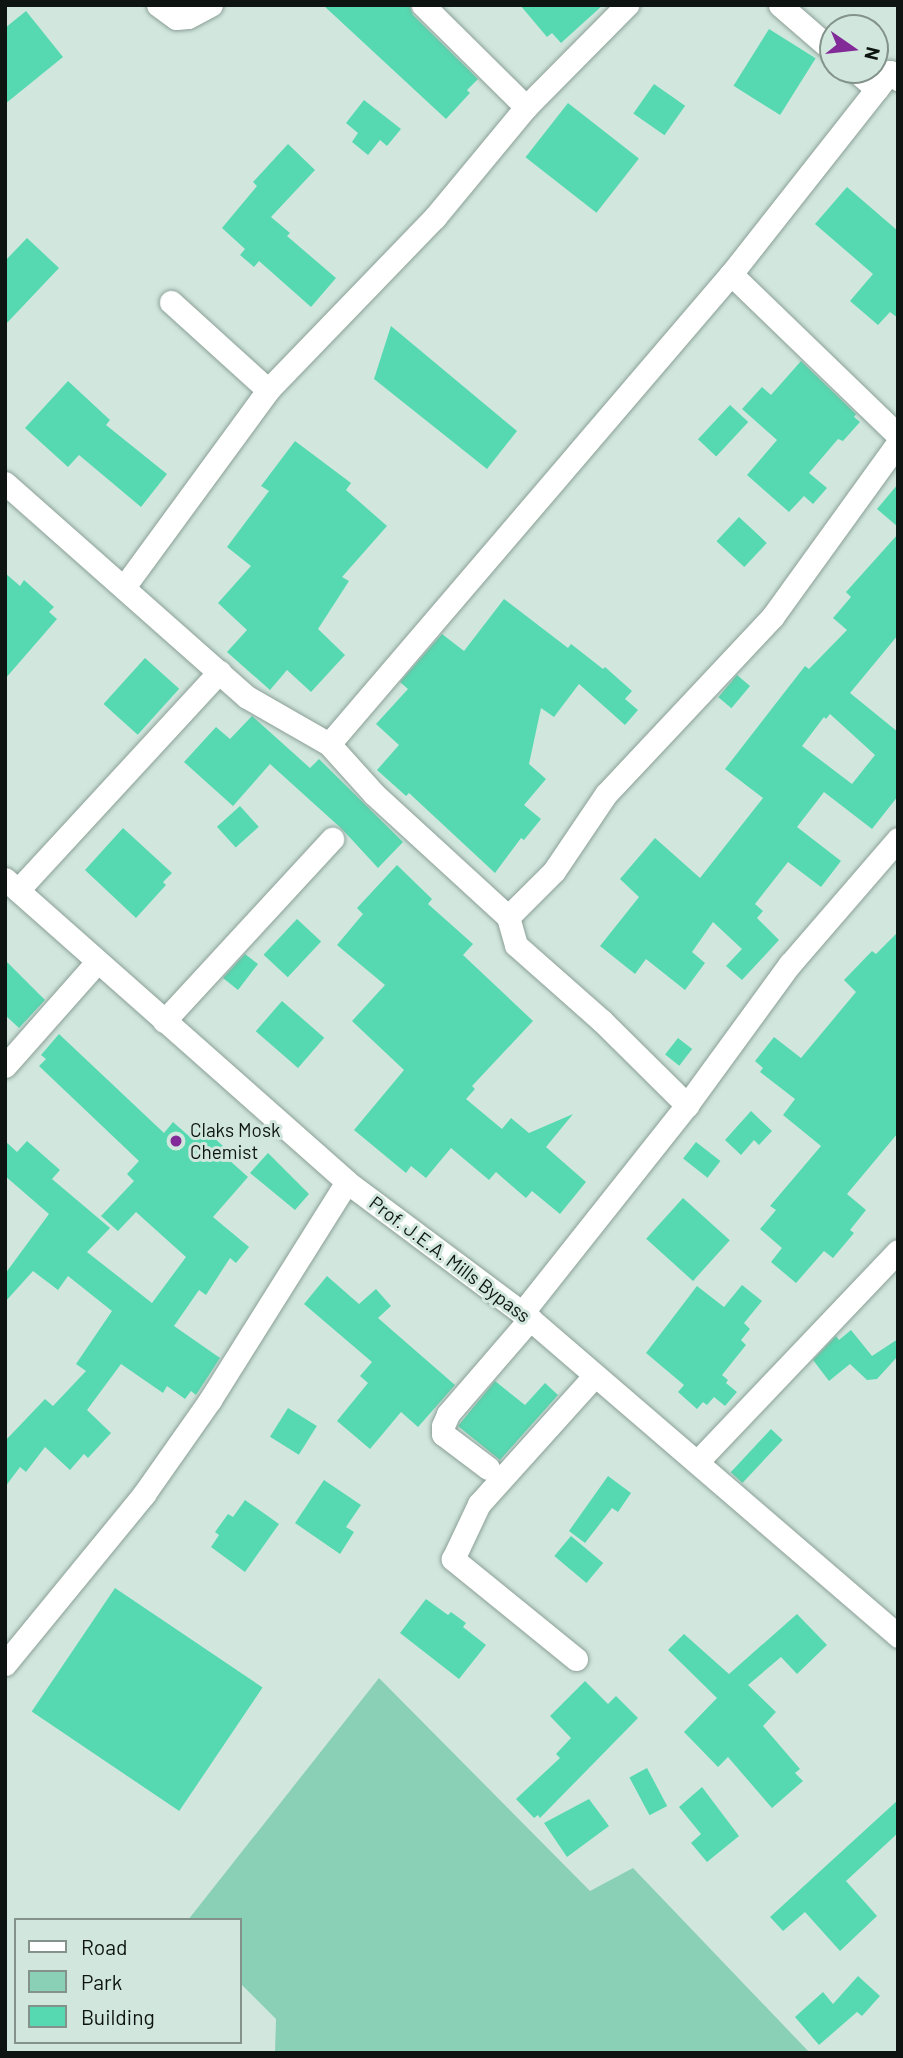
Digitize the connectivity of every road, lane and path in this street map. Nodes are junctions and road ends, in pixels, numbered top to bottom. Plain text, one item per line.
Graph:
1 (158, 5) edge
2 (211, 5) edge
3 (422, 5) edge
4 (627, 5) edge
5 (779, 5) edge
6 (819, 39) edge
7 (891, 76) edge
8 (526, 107) junction
9 (731, 274) junction
10 (171, 302) dead end
11 (268, 390) junction
12 (898, 435) edge
13 (898, 443) edge
14 (5, 483) edge
15 (124, 586) junction
16 (219, 671) junction
17 (329, 744) junction
18 (332, 839) dead end
19 (898, 839) edge
20 (11, 884) edge
21 (508, 917) junction
22 (97, 962) junction
23 (164, 1021) junction
24 (5, 1066) edge
25 (687, 1105) junction
26 (347, 1182) junction
27 (898, 1251) edge
28 (526, 1316) junction
29 (595, 1375) junction
30 (697, 1462) junction
31 (488, 1468) dead end
32 (895, 1629) edge
33 (576, 1659) dead end
34 (5, 1664) edge

1 - 2 street
3 - 8 street
4 - 8 street
5 - 6 street
7 - 9 street
8 - 11 street
9 - 12 street
9 - 17 street
10 - 11 street
11 - 15 street
13 - 21 street
14 - 15 street
15 - 16 street
16 - 17 street
16 - 20 street
17 - 21 street
18 - 23 street
19 - 25 street
20 - 22 street, Prof. J.E.A. Mills Bypass
21 - 25 street
22 - 23 street, Prof. J.E.A. Mills Bypass
22 - 24 street
23 - 26 street, Prof. J.E.A. Mills Bypass
25 - 28 street
26 - 28 street, Prof. J.E.A. Mills Bypass
26 - 34 street
27 - 30 street
28 - 29 street, Prof. J.E.A. Mills Bypass
28 - 31 street
29 - 30 street, Prof. J.E.A. Mills Bypass
29 - 33 street
30 - 32 street, Prof. J.E.A. Mills Bypass

